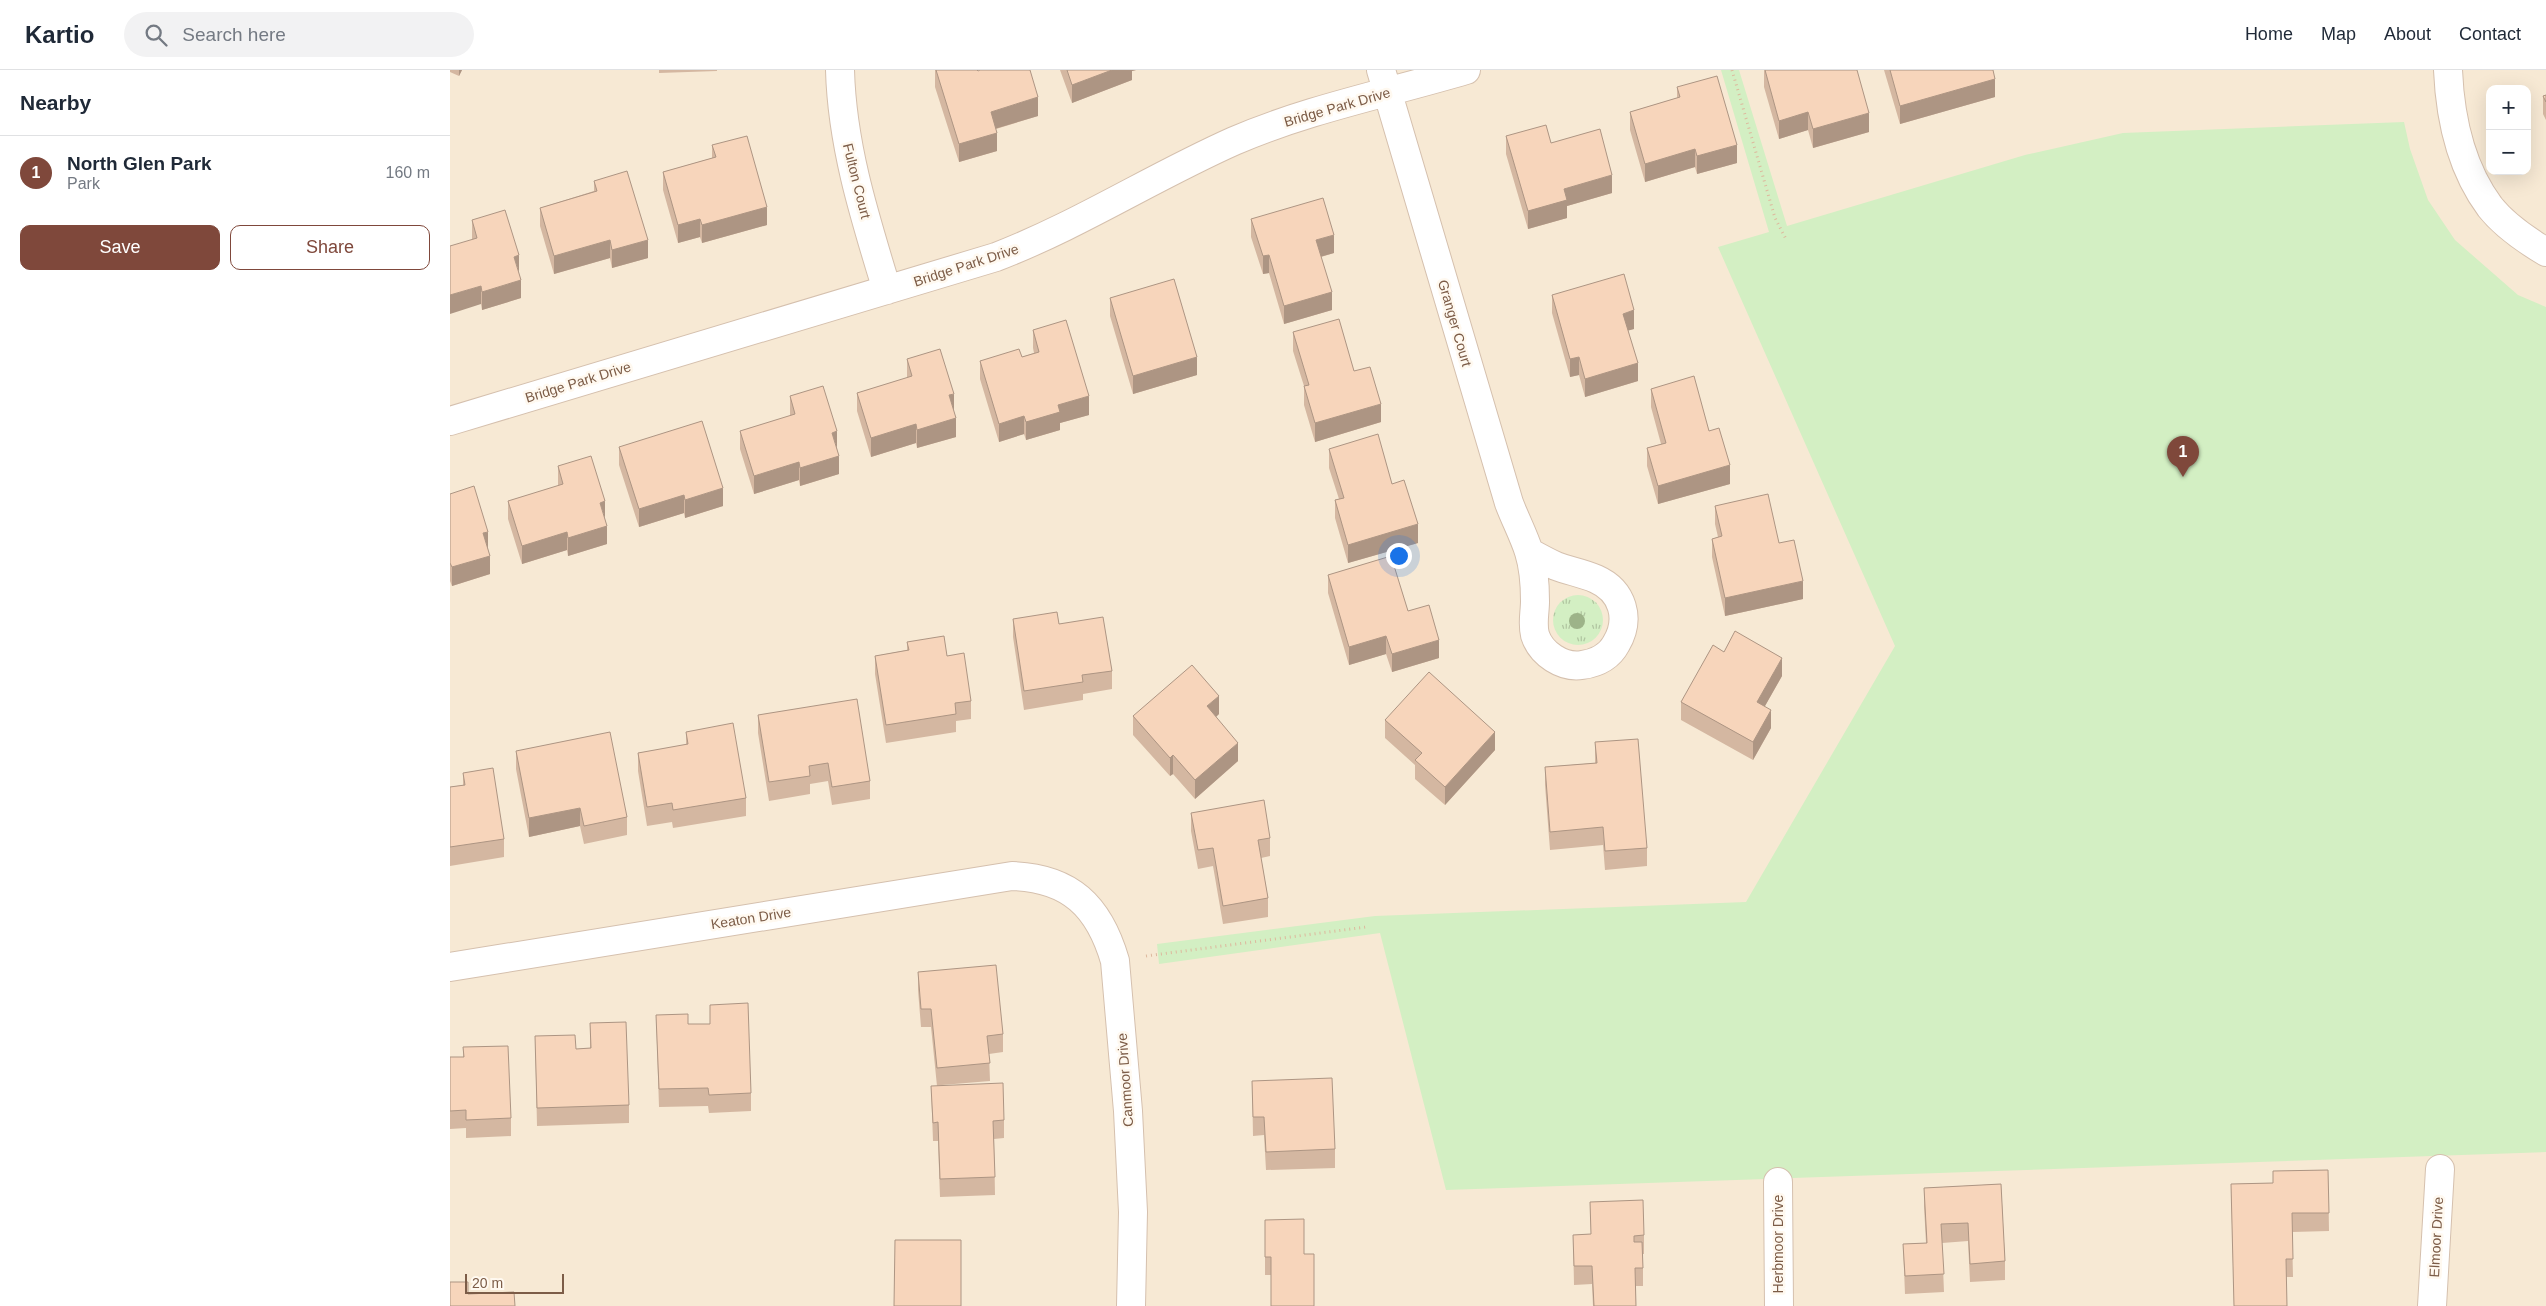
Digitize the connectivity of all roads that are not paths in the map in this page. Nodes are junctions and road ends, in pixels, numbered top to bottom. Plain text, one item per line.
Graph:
1 (840, 70) edge
2 (1466, 70) edge
3 (2448, 70) edge
4 (1384, 81) edge
5 (2546, 252) edge
6 (887, 290) junction
7 (450, 421) edge
8 (1529, 552) dead end
9 (1052, 882) joint
10 (450, 967) edge
11 (2440, 1169) dead end
12 (1778, 1182) dead end
13 (1131, 1306) edge
14 (1778, 1306) edge
15 (2432, 1306) edge

1 - 6 street, Fulton Court
2 - 4 street, Bridge Park Drive
3 - 5 street
4 - 6 street, Bridge Park Drive
4 - 8 street, Granger Court
6 - 7 street, Bridge Park Drive
9 - 10 street, Keaton Drive
9 - 13 street, Canmoor Drive
11 - 15 street, Elmoor Drive
12 - 14 street, Herbmoor Drive

